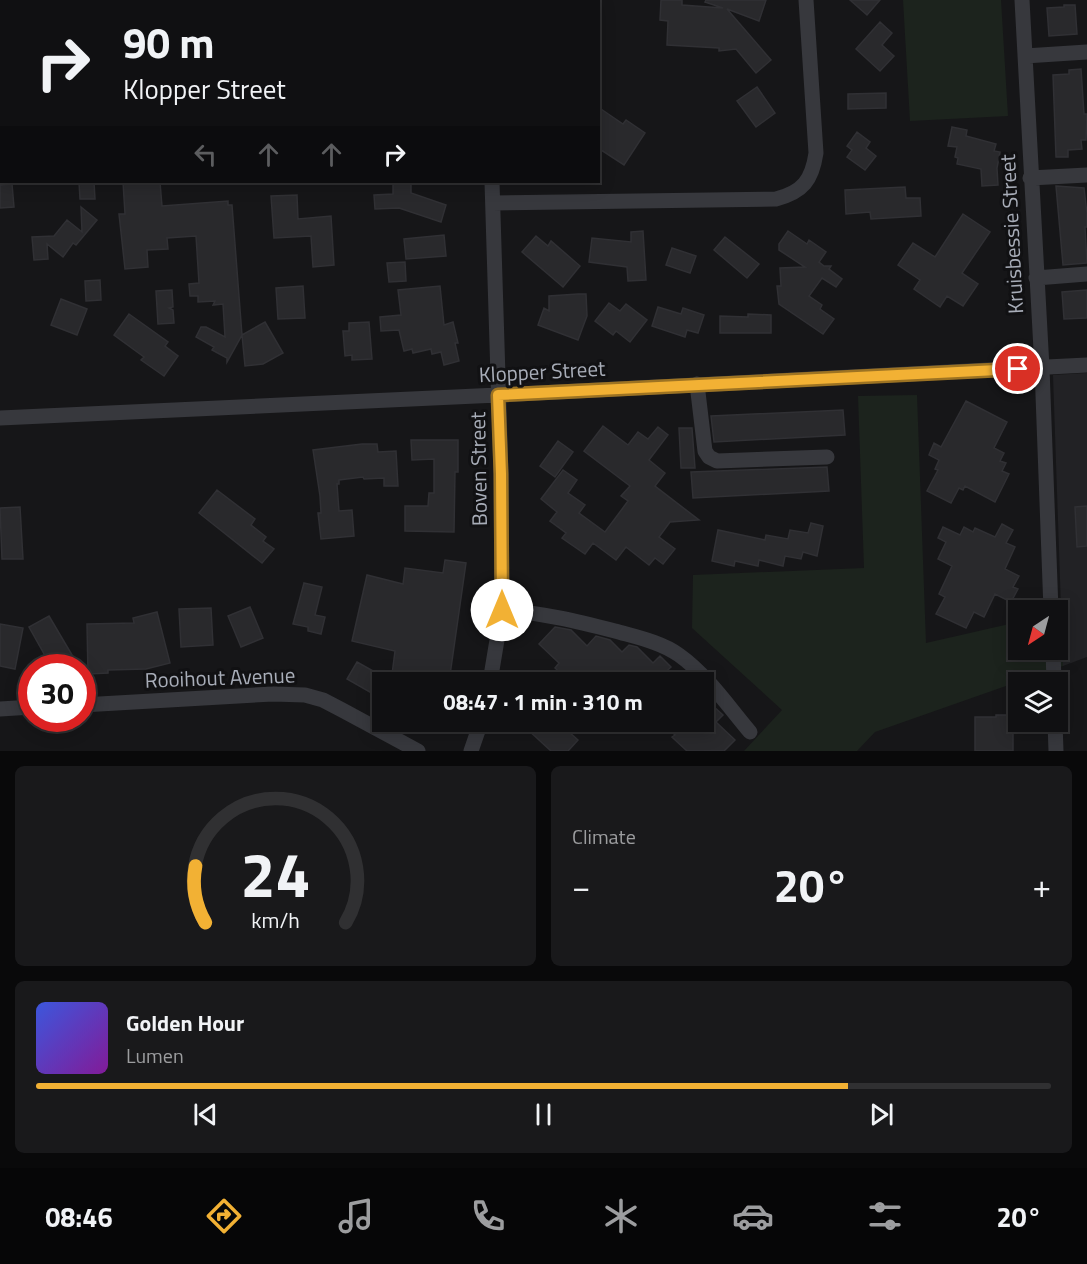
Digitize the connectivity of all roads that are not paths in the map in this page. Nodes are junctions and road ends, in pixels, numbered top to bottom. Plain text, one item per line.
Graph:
1 (806, 0) edge
2 (1022, 0) edge
3 (1087, 52) edge
4 (1025, 56) junction
5 (1087, 175) edge
6 (1030, 178) junction
7 (492, 183) edge
8 (493, 203) junction
9 (1087, 274) edge
10 (1036, 278) junction
11 (1087, 365) edge
12 (1042, 368) junction
13 (697, 384) junction
14 (498, 395) junction
15 (0, 418) edge
16 (827, 457) dead end
17 (1051, 600) edge
18 (502, 610) junction
19 (492, 672) edge
20 (96, 704) edge
21 (18, 708) edge
22 (0, 709) edge
23 (478, 732) edge
24 (750, 732) dead end
25 (1055, 732) edge
26 (418, 751) edge
27 (471, 751) edge
28 (1056, 751) edge

1 - 8 street
2 - 4 street, Kruisbessie Street
3 - 4 street
4 - 6 street, Kruisbessie Street
5 - 6 street
6 - 10 street, Kruisbessie Street
7 - 8 street, Boven Street
8 - 14 street, Boven Street
9 - 10 street
10 - 12 street, Kruisbessie Street
11 - 12 street, Klopper Street
12 - 13 street, Klopper Street
12 - 17 street, Kruisbessie Street
13 - 14 street, Klopper Street
13 - 16 street
14 - 15 street, Klopper Street
14 - 18 street, Boven Street
18 - 19 street, Boven Street
18 - 24 street
20 - 26 street, Rooihout Avenue
21 - 22 street
23 - 27 street
25 - 28 street

